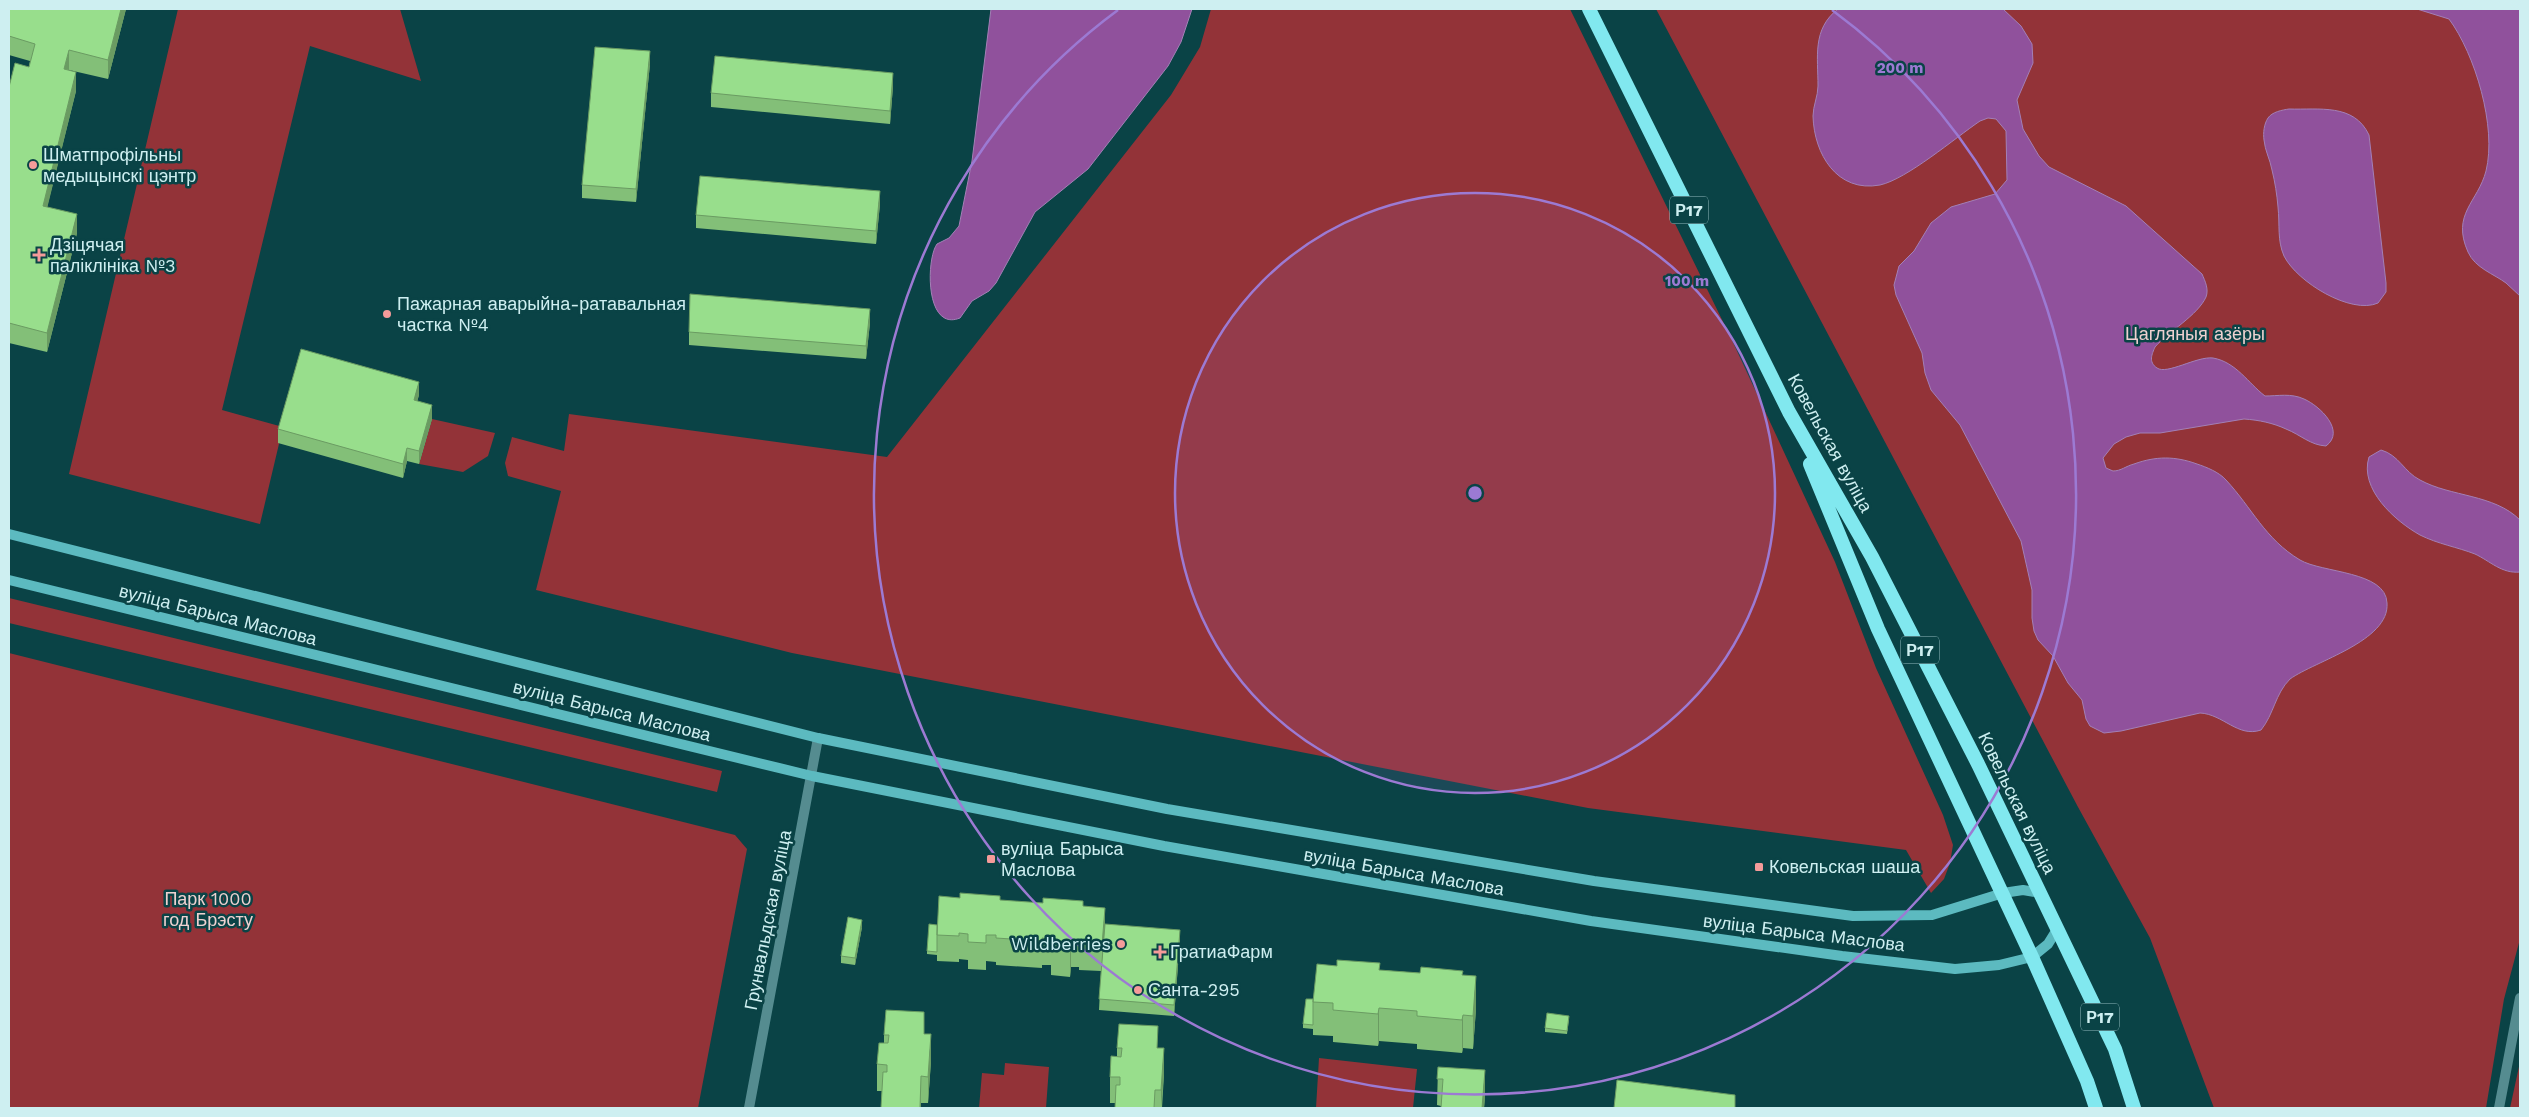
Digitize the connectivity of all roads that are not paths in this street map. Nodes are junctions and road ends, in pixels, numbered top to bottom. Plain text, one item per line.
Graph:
1 (1589, 9) edge
2 (1789, 412) junction
3 (9, 534) edge
4 (9, 580) edge
5 (818, 738) junction
6 (812, 776) junction
7 (2003, 893) junction
8 (2041, 893) junction
9 (2058, 928) junction
10 (2032, 957) junction
11 (2520, 998) edge
12 (2518, 1021) edge
13 (749, 1108) edge
14 (2096, 1108) edge
15 (2134, 1108) edge
16 (2499, 1108) edge

1 - 2 highway, Ковельская вуліца / Р17
2 - 7 highway, Р17
2 - 8 highway, Ковельская вуліца / Р17
3 - 5 main road, вуліца Барыса Маслова
4 - 6 main road, вуліца Барыса Маслова
5 - 6 street, Грунвальдская вуліца
5 - 7 main road, вуліца Барыса Маслова
6 - 10 main road, вуліца Барыса Маслова
6 - 13 street, Грунвальдская вуліца
7 - 8 main road, вуліца Барыса Маслова
7 - 10 highway, Р17
8 - 9 highway, Р17
9 - 10 main road, вуліца Барыса Маслова
9 - 15 highway, Р17
10 - 14 highway, Р17
11 - 12 street
12 - 16 street

